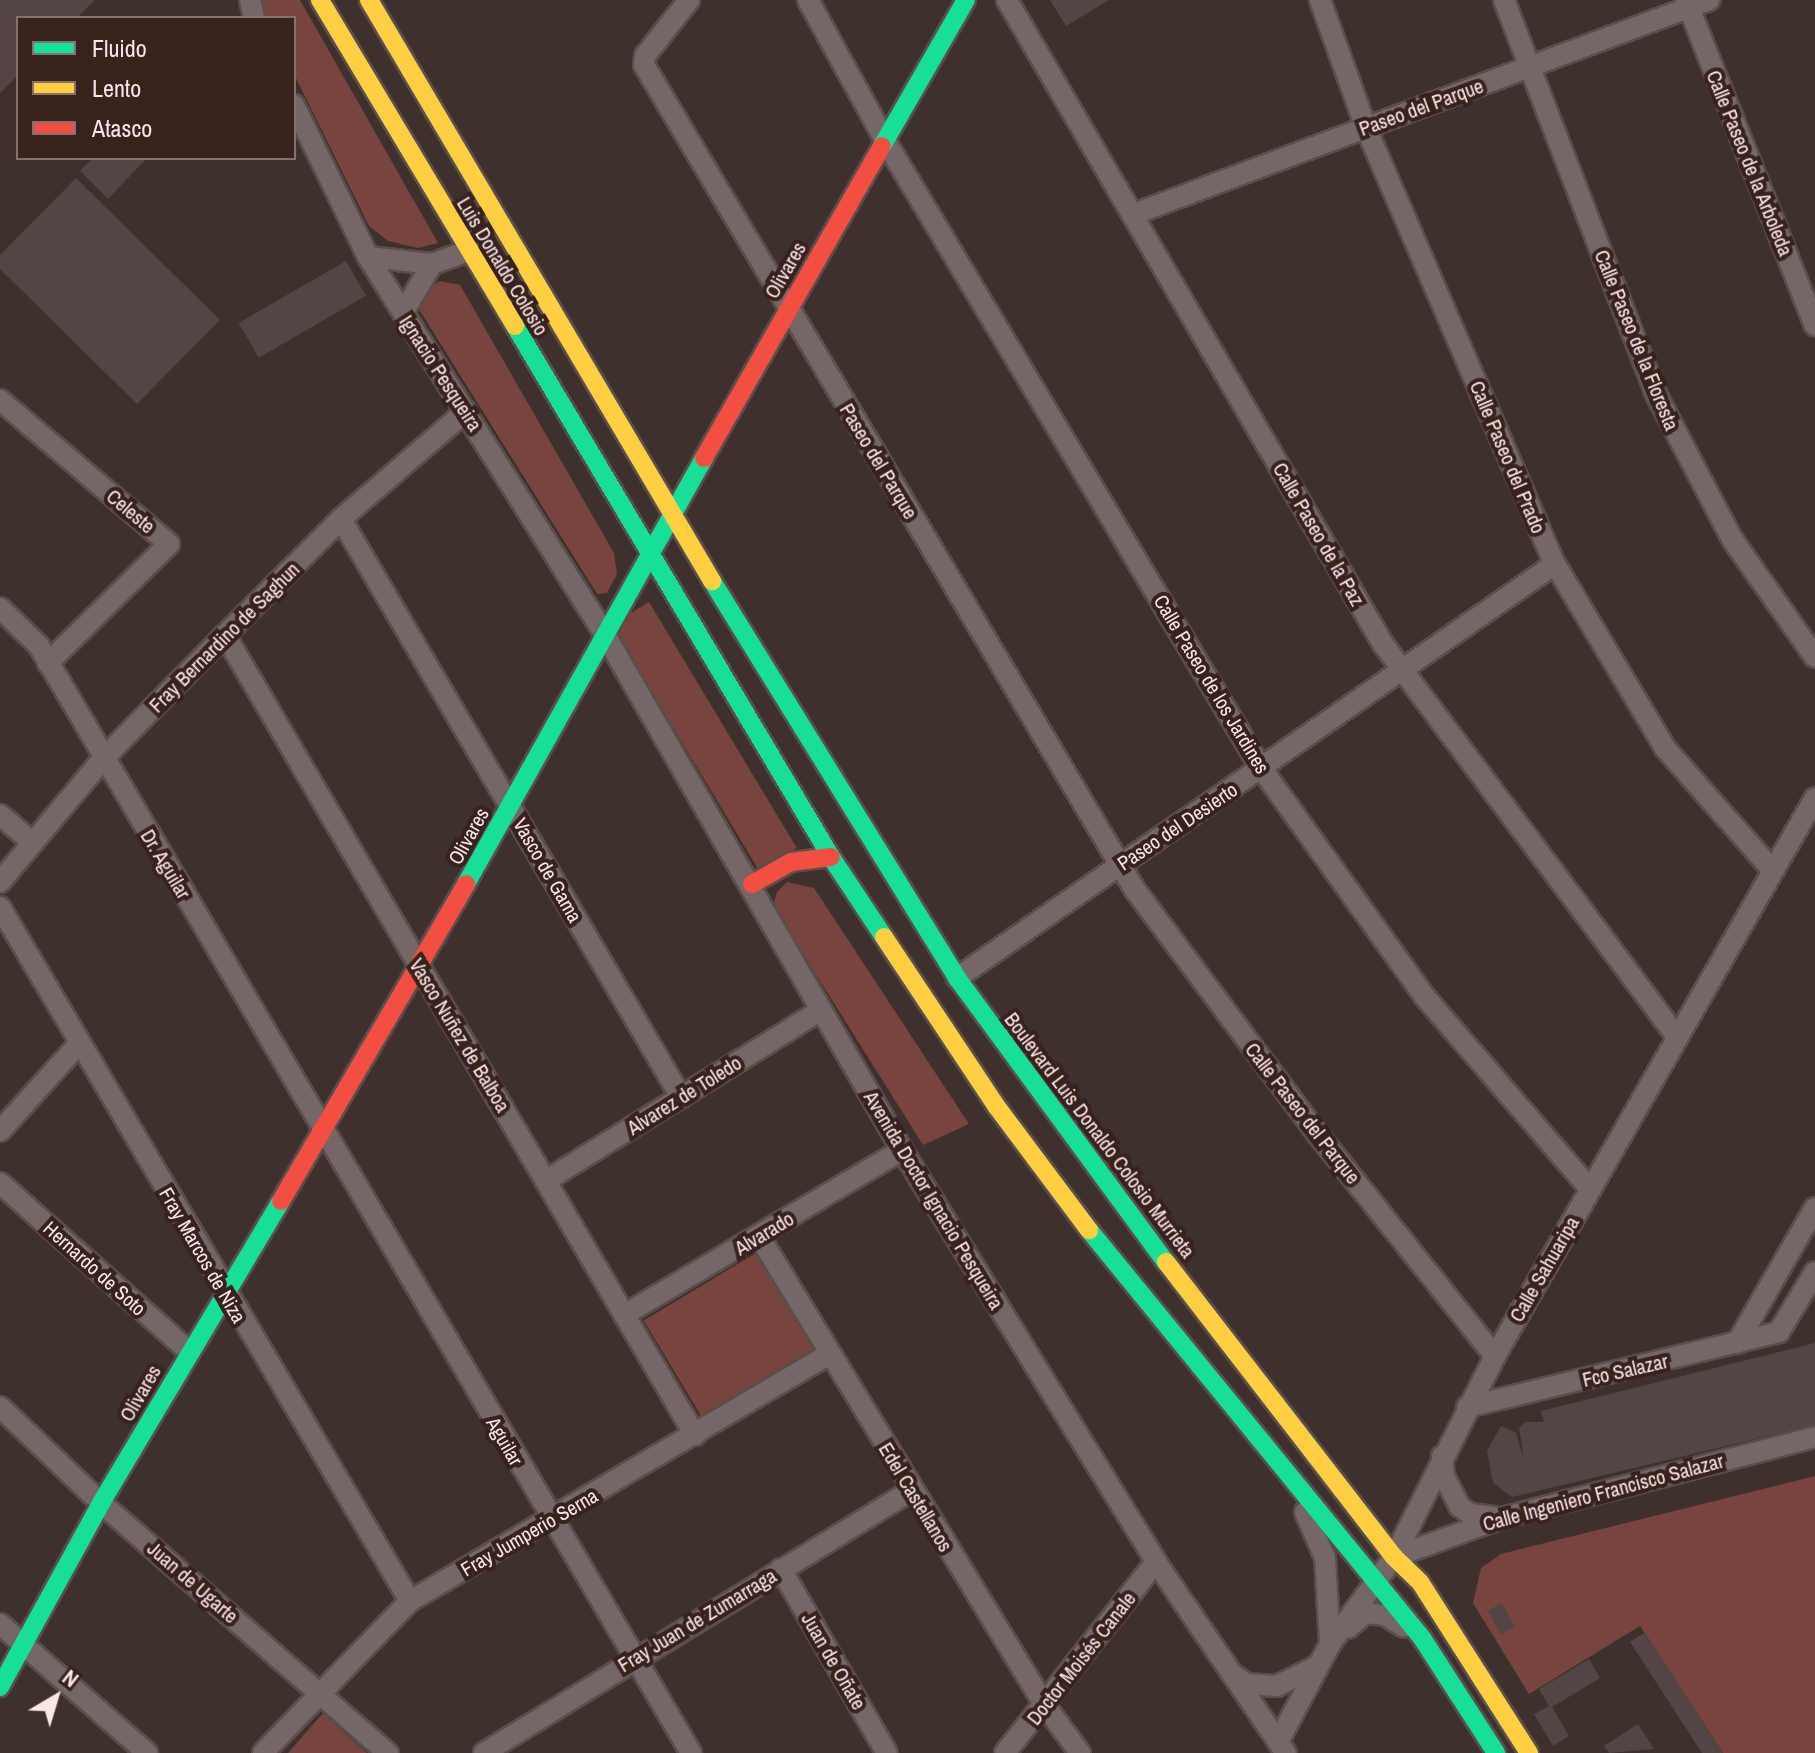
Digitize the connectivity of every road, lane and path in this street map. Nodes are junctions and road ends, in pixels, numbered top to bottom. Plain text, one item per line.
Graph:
1 (320, 0) edge
2 (369, 0) edge
3 (689, 0) edge
4 (808, 0) edge
5 (966, 0) edge
6 (1007, 0) edge
7 (1320, 0) edge
8 (1504, 0) edge
9 (1709, 0) edge
10 (1688, 4) edge
11 (1530, 67) junction
12 (296, 109) edge
13 (1366, 128) junction
14 (886, 142) junction
15 (1134, 214) junction
16 (468, 251) junction
17 (368, 257) junction
18 (432, 264) junction
19 (789, 308) junction
20 (403, 313) junction
21 (1815, 325) edge
22 (0, 400) edge
23 (466, 411) junction
24 (638, 461) junction
25 (599, 468) junction
26 (672, 516) junction
27 (341, 519) junction
28 (650, 555) junction
29 (1555, 564) junction
30 (0, 608) edge
31 (604, 633) junction
32 (225, 635) junction
33 (1815, 657) edge
34 (48, 663) junction
35 (1403, 673) junction
36 (103, 759) junction
37 (1261, 768) junction
38 (1815, 798) edge
39 (510, 804) junction
40 (0, 815) edge
41 (32, 842) junction
42 (831, 857) junction
43 (1120, 865) junction
44 (1772, 870) junction
45 (0, 882) edge
46 (752, 884) junction
47 (0, 907) edge
48 (420, 968) junction
49 (957, 978) junction
50 (821, 1010) junction
51 (1677, 1037) junction
52 (79, 1044) junction
53 (681, 1097) junction
54 (325, 1126) junction
55 (0, 1131) edge
56 (902, 1150) junction
57 (547, 1180) junction
58 (0, 1183) edge
59 (1590, 1189) junction
60 (1815, 1208) edge
61 (759, 1236) junction
62 (1815, 1272) edge
63 (225, 1294) junction
64 (624, 1315) junction
65 (1737, 1343) junction
66 (190, 1352) junction
67 (830, 1354) junction
68 (1495, 1356) junction
69 (0, 1407) edge
70 (1467, 1407) junction
71 (695, 1435) junction
72 (1815, 1437) edge
73 (1270, 1455) junction
74 (1442, 1456) junction
75 (912, 1490) junction
76 (101, 1503) junction
77 (1502, 1518) junction
78 (550, 1520) junction
79 (1394, 1557) junction
80 (1156, 1562) junction
81 (781, 1569) junction
82 (1377, 1582) junction
83 (410, 1601) junction
84 (0, 1624) edge
85 (1422, 1638) junction
86 (1330, 1644) junction
87 (23, 1646) junction
88 (635, 1658) junction
89 (1317, 1666) junction
90 (1235, 1676) junction
91 (0, 1687) edge
92 (320, 1691) junction
93 (1044, 1704) junction
94 (1282, 1748) edge
95 (493, 1750) edge
96 (147, 1753) edge
97 (263, 1753) edge
98 (388, 1753) edge
99 (691, 1753) edge
100 (887, 1753) edge
101 (1005, 1753) edge
102 (1080, 1753) edge
103 (1496, 1753) edge
104 (1529, 1753) edge

1 - 16 main road, Luis Donaldo Colosio
2 - 24 main road, Luis Donaldo Colosio
3 - 19 street, Paseo del Parque
4 - 14 street, Calle Paseo de los Jardines
5 - 14 main road, Olivares
6 - 15 street, Calle Paseo de la Paz
7 - 13 street, Calle Paseo del Prado
8 - 11 street, Calle Paseo de la Floresta
9 - 10 street, Paseo del Parque
10 - 11 street, Paseo del Parque
10 - 21 street, Calle Paseo de la Arboleda
11 - 13 street, Paseo del Parque
11 - 33 street, Calle Paseo de la Floresta
12 - 17 street, Ignacio Pesqueira
13 - 15 street, Paseo del Parque
13 - 29 street, Calle Paseo del Prado
14 - 19 main road, Olivares
14 - 37 street, Calle Paseo de los Jardines
15 - 35 street, Calle Paseo de la Paz
16 - 18 street
16 - 25 main road, Luis Donaldo Colosio
17 - 18 street
17 - 20 street, Ignacio Pesqueira
18 - 20 street
19 - 26 main road, Olivares
19 - 43 street, Paseo del Parque
20 - 23 street, Ignacio Pesqueira
22 - 34 street, Celeste
23 - 27 street, Fray Bernardino de Saghun
23 - 31 street, Ignacio Pesqueira
24 - 25 main road
24 - 26 main road, Luis Donaldo Colosio
25 - 28 main road, Luis Donaldo Colosio
26 - 28 main road, Olivares
26 - 49 main road, Boulevard Luis Donaldo Colosio Murrieta
27 - 32 street, Fray Bernardino de Saghun
27 - 39 street, Vasco de Gama
28 - 31 main road, Olivares
28 - 42 main road
29 - 35 street, Paseo del Desierto
29 - 44 street, Calle Paseo del Prado
30 - 34 street, Dr. Aguilar
31 - 39 main road, Olivares
31 - 46 street, Avenida Doctor Ignacio Pesqueira
32 - 36 street, Fray Bernardino de Saghun
32 - 48 street, Vasco Nuñez de Balboa
34 - 36 street, Dr. Aguilar
35 - 37 street, Paseo del Desierto
35 - 51 street, Calle Paseo de la Paz
36 - 41 street, Fray Bernardino de Saghun
36 - 54 street, Dr. Aguilar
37 - 43 street, Paseo del Desierto
37 - 59 street, Calle Paseo de los Jardines
38 - 44 street, Calle Sahuaripa
39 - 48 main road, Olivares
39 - 53 street, Vasco de Gama
40 - 41 street
41 - 45 street, Fray Bernardino de Saghun
42 - 46 main road
42 - 73 main road
43 - 49 street, Paseo del Desierto
43 - 68 street, Calle Paseo del Parque
44 - 51 street, Calle Sahuaripa
46 - 50 street, Avenida Doctor Ignacio Pesqueira
47 - 52 street, Fray Marcos de Niza
48 - 54 main road, Olivares
48 - 57 street, Vasco Nuñez de Balboa
49 - 79 main road, Boulevard Luis Donaldo Colosio Murrieta
50 - 53 street, Alvarez de Toledo
50 - 56 street, Avenida Doctor Ignacio Pesqueira
51 - 59 street, Calle Sahuaripa
52 - 55 street
52 - 63 street, Fray Marcos de Niza
53 - 57 street, Alvarez de Toledo
54 - 63 main road, Olivares
54 - 78 street, Aguilar
56 - 61 street, Alvarado
56 - 80 street, Avenida Doctor Ignacio Pesqueira
57 - 64 street, Vasco Nuñez de Balboa
58 - 66 street, Hernardo de Soto
59 - 68 street, Calle Sahuaripa
60 - 65 street
61 - 64 street, Alvarado
61 - 67 street, Edel Castellanos
62 - 65 street, Fco Salazar
63 - 66 main road, Olivares
63 - 83 street, Fray Marcos de Niza
64 - 71 street, Vasco Nuñez de Balboa
65 - 70 street, Fco Salazar
66 - 76 main road, Olivares
67 - 71 street, Fray Jumperio Serna
67 - 75 street, Edel Castellanos
68 - 70 street, Calle Sahuaripa
69 - 76 street, Juan de Ugarte
70 - 74 street, Calle Sahuaripa
71 - 78 street, Fray Jumperio Serna
72 - 77 street, Calle Ingeniero Francisco Salazar
73 - 82 main road
73 - 86 street
74 - 77 street
74 - 79 street, Calle Sahuaripa
75 - 81 street, Fray Juan de Zumarraga
75 - 93 street, Edel Castellanos
76 - 87 main road, Olivares
76 - 92 street, Juan de Ugarte
77 - 79 street, Calle Ingeniero Francisco Salazar
78 - 83 street, Fray Jumperio Serna
78 - 88 street, Aguilar
79 - 82 street, Calle Sahuaripa
79 - 104 main road, Boulevard Luis Donaldo Colosio Murrieta
80 - 90 street, Avenida Doctor Ignacio Pesqueira
80 - 93 street, Doctor Moisés Canale
81 - 88 street, Fray Juan de Zumarraga
81 - 100 street, Juan de Oñate
82 - 85 main road
82 - 86 street, Calle Sahuaripa
83 - 92 street, Fray Jumperio Serna
84 - 87 street
85 - 86 street
85 - 103 main road
86 - 89 street, Calle Sahuaripa
87 - 91 main road, Olivares
87 - 96 street
88 - 95 street, Fray Juan de Zumarraga
88 - 99 street, Aguilar
89 - 90 street
89 - 94 street, Calle Sahuaripa
90 - 94 street, Avenida Doctor Ignacio Pesqueira
92 - 97 street, Fray Jumperio Serna
92 - 98 street, Juan de Ugarte
93 - 101 street, Doctor Moisés Canale
93 - 102 street, Edel Castellanos

